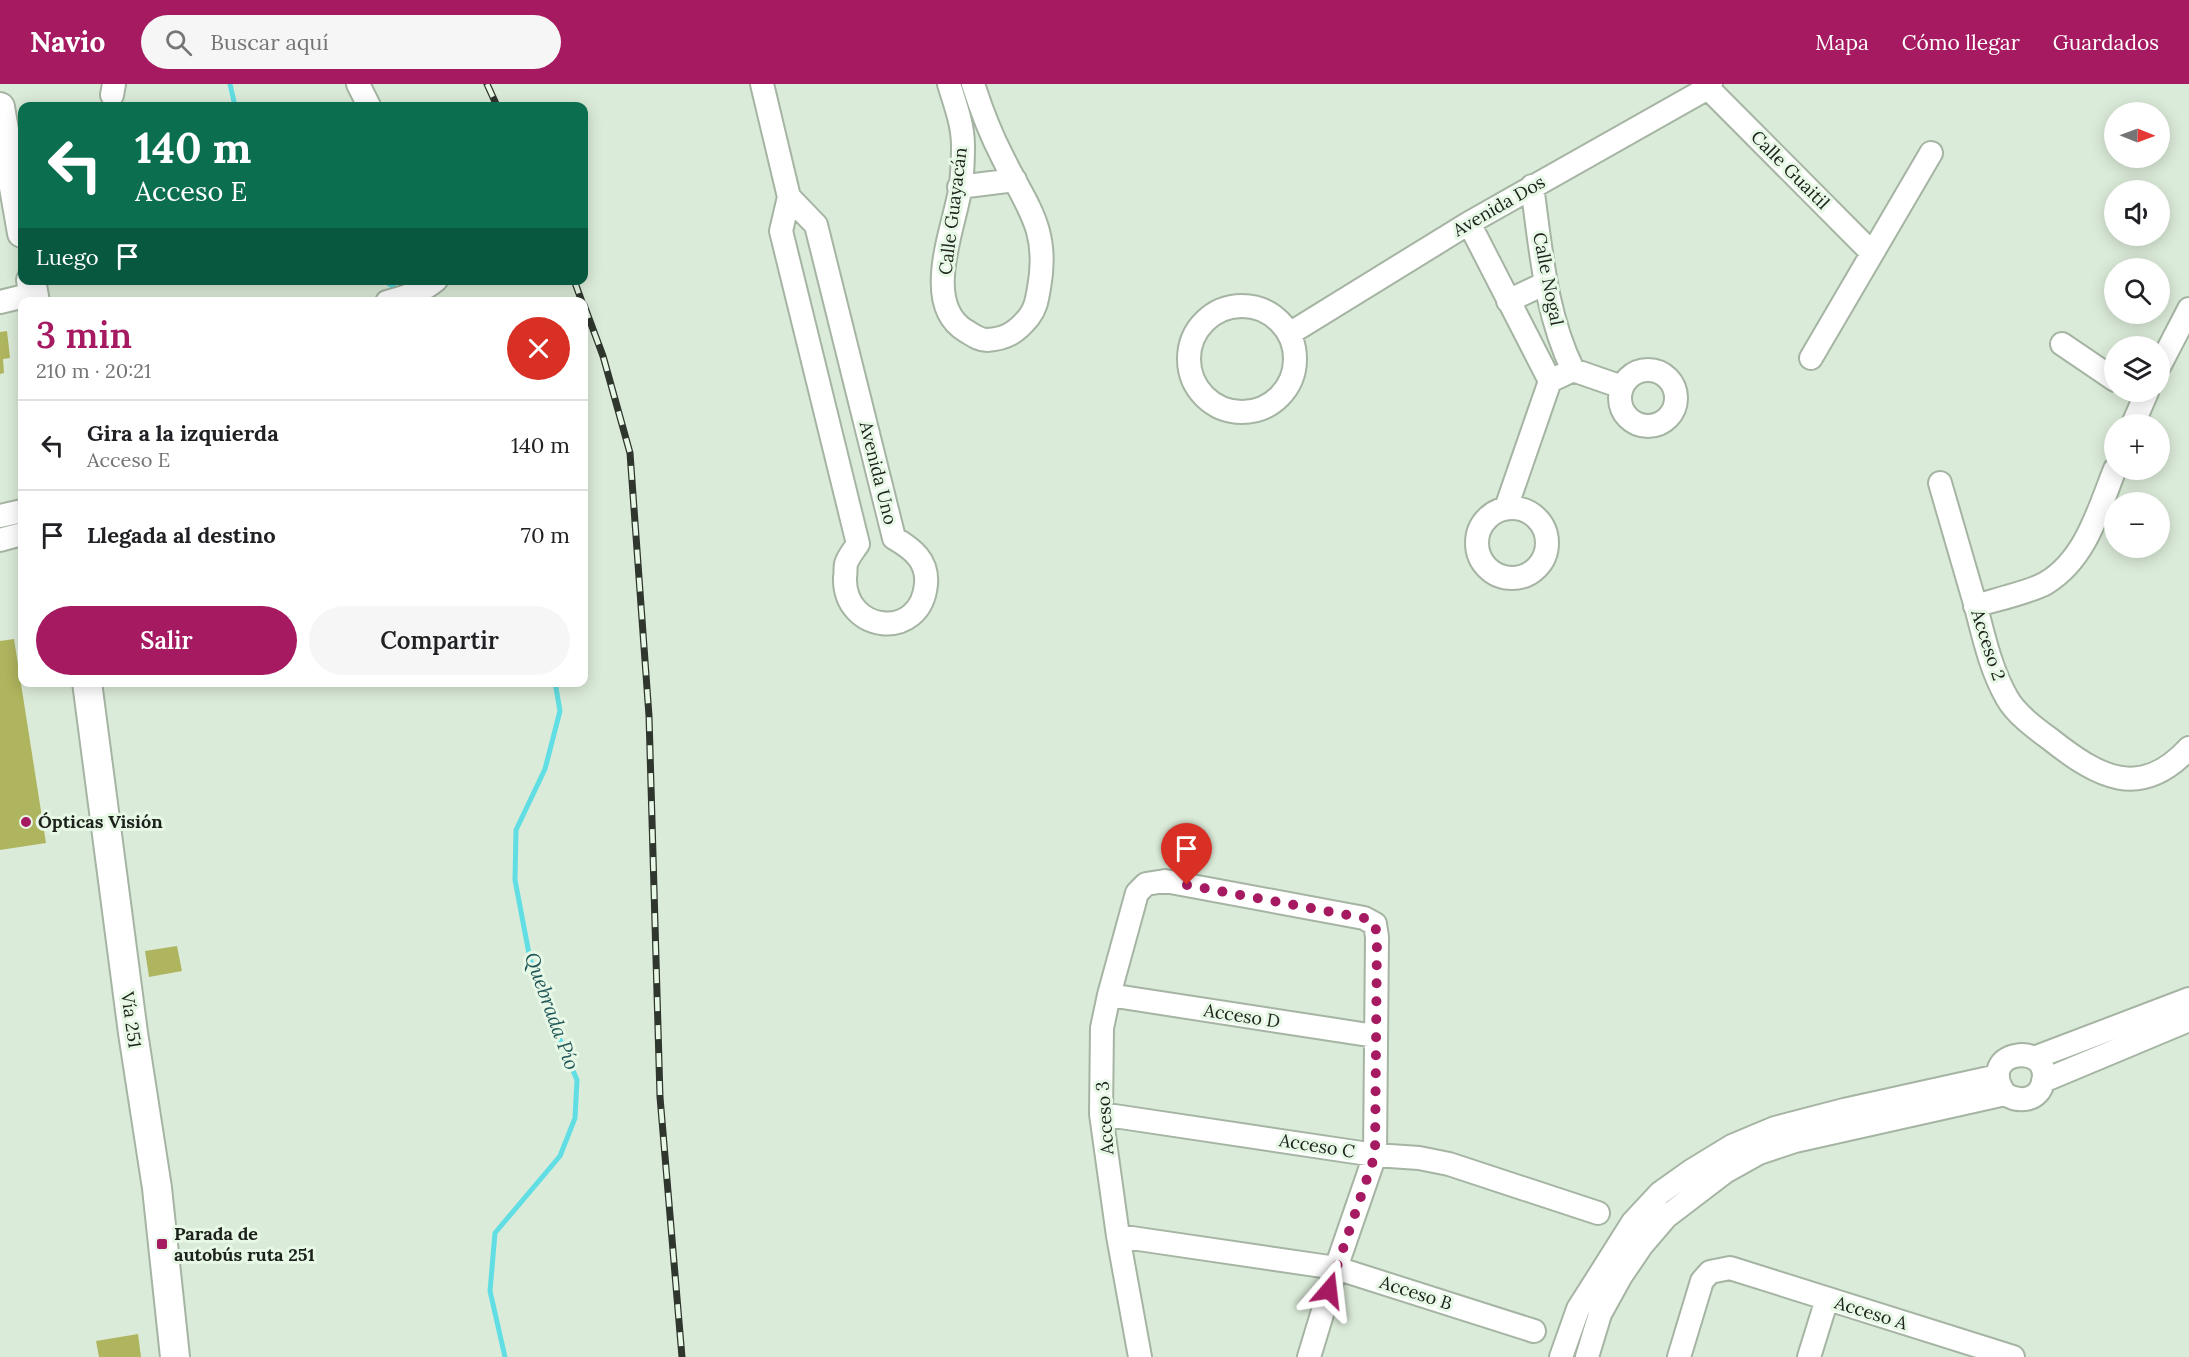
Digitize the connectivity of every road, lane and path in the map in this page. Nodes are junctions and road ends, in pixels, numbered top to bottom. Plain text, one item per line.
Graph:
1 (358, 84) edge
2 (762, 84) edge
3 (949, 84) edge
4 (973, 84) edge
5 (1710, 86) edge
6 (367, 102) edge
7 (0, 107) edge
8 (1931, 153) dead end
9 (1015, 180) junction
10 (1532, 186) junction
11 (959, 187) junction
12 (789, 197) junction
13 (18, 211) edge
14 (1468, 223) junction
15 (1872, 253) junction
16 (1546, 283) junction
17 (428, 285) edge
18 (33, 292) edge
19 (401, 297) edge
20 (1508, 301) junction
21 (0, 302) edge
22 (2189, 309) edge
23 (1289, 334) junction
24 (2062, 344) dead end
25 (2170, 346) edge
26 (1811, 358) dead end
27 (1574, 370) junction
28 (2104, 373) edge
29 (1550, 381) junction
30 (1622, 387) dead end
31 (2111, 480) edge
32 (1940, 483) dead end
33 (1506, 508) dead end
34 (18, 512) edge
35 (0, 516) edge
36 (18, 535) edge
37 (0, 540) edge
38 (1975, 606) junction
39 (88, 687) edge
40 (2189, 748) edge
41 (1109, 995) junction
42 (2189, 999) edge
43 (2189, 1020) edge
44 (1375, 1036) junction
45 (2034, 1058) junction
46 (2043, 1081) junction
47 (2002, 1085) junction
48 (1101, 1114) junction
49 (1375, 1155) junction
50 (1598, 1213) dead end
51 (1118, 1236) junction
52 (1336, 1268) junction
53 (1827, 1299) junction
54 (1534, 1331) dead end
55 (1943, 1347) edge
56 (175, 1357) edge
57 (1140, 1357) edge
58 (1309, 1357) edge
59 (1561, 1357) edge
60 (1587, 1357) edge
61 (1679, 1357) edge
62 (1809, 1357) edge
63 (2013, 1357) edge

1 - 6 street
2 - 12 street, Avenida Uno
3 - 11 street, Calle Guayacán
4 - 9 street, Calle Guayacán
5 - 10 street, Avenida Dos
5 - 15 street, Calle Guaitil
7 - 13 main road
8 - 15 street
9 - 11 street
9 - 11 street, Calle Guayacán
10 - 14 street, Avenida Dos
10 - 16 street, Calle Nogal
12 - 12 street, Avenida Uno
14 - 20 street, Calle Nogal
14 - 23 street, Avenida Dos
15 - 26 street
16 - 20 street
16 - 27 street, Calle Nogal
17 - 19 street
18 - 21 street
20 - 29 street, Calle Nogal
22 - 25 street
23 - 23 street
24 - 28 street
27 - 29 street
27 - 30 street
29 - 33 street
31 - 38 street
32 - 38 street, Acceso 2
34 - 35 street
36 - 37 street
38 - 40 street, Acceso 2
39 - 56 main road, Vía 251
41 - 44 street, Acceso D
41 - 44 street, Acceso 3
41 - 48 street, Acceso 3
42 - 45 street
43 - 46 street
44 - 49 street
45 - 46 street
45 - 47 street
46 - 47 street
47 - 59 street
47 - 60 street
48 - 49 street, Acceso C
48 - 51 street, Acceso 3
49 - 50 street, Acceso C
49 - 52 street
51 - 52 street, Acceso B
51 - 57 street, Acceso 3
52 - 54 street, Acceso B
52 - 58 street
53 - 55 street, Acceso A
53 - 61 street, Acceso A
53 - 62 street
55 - 63 street, Acceso A

